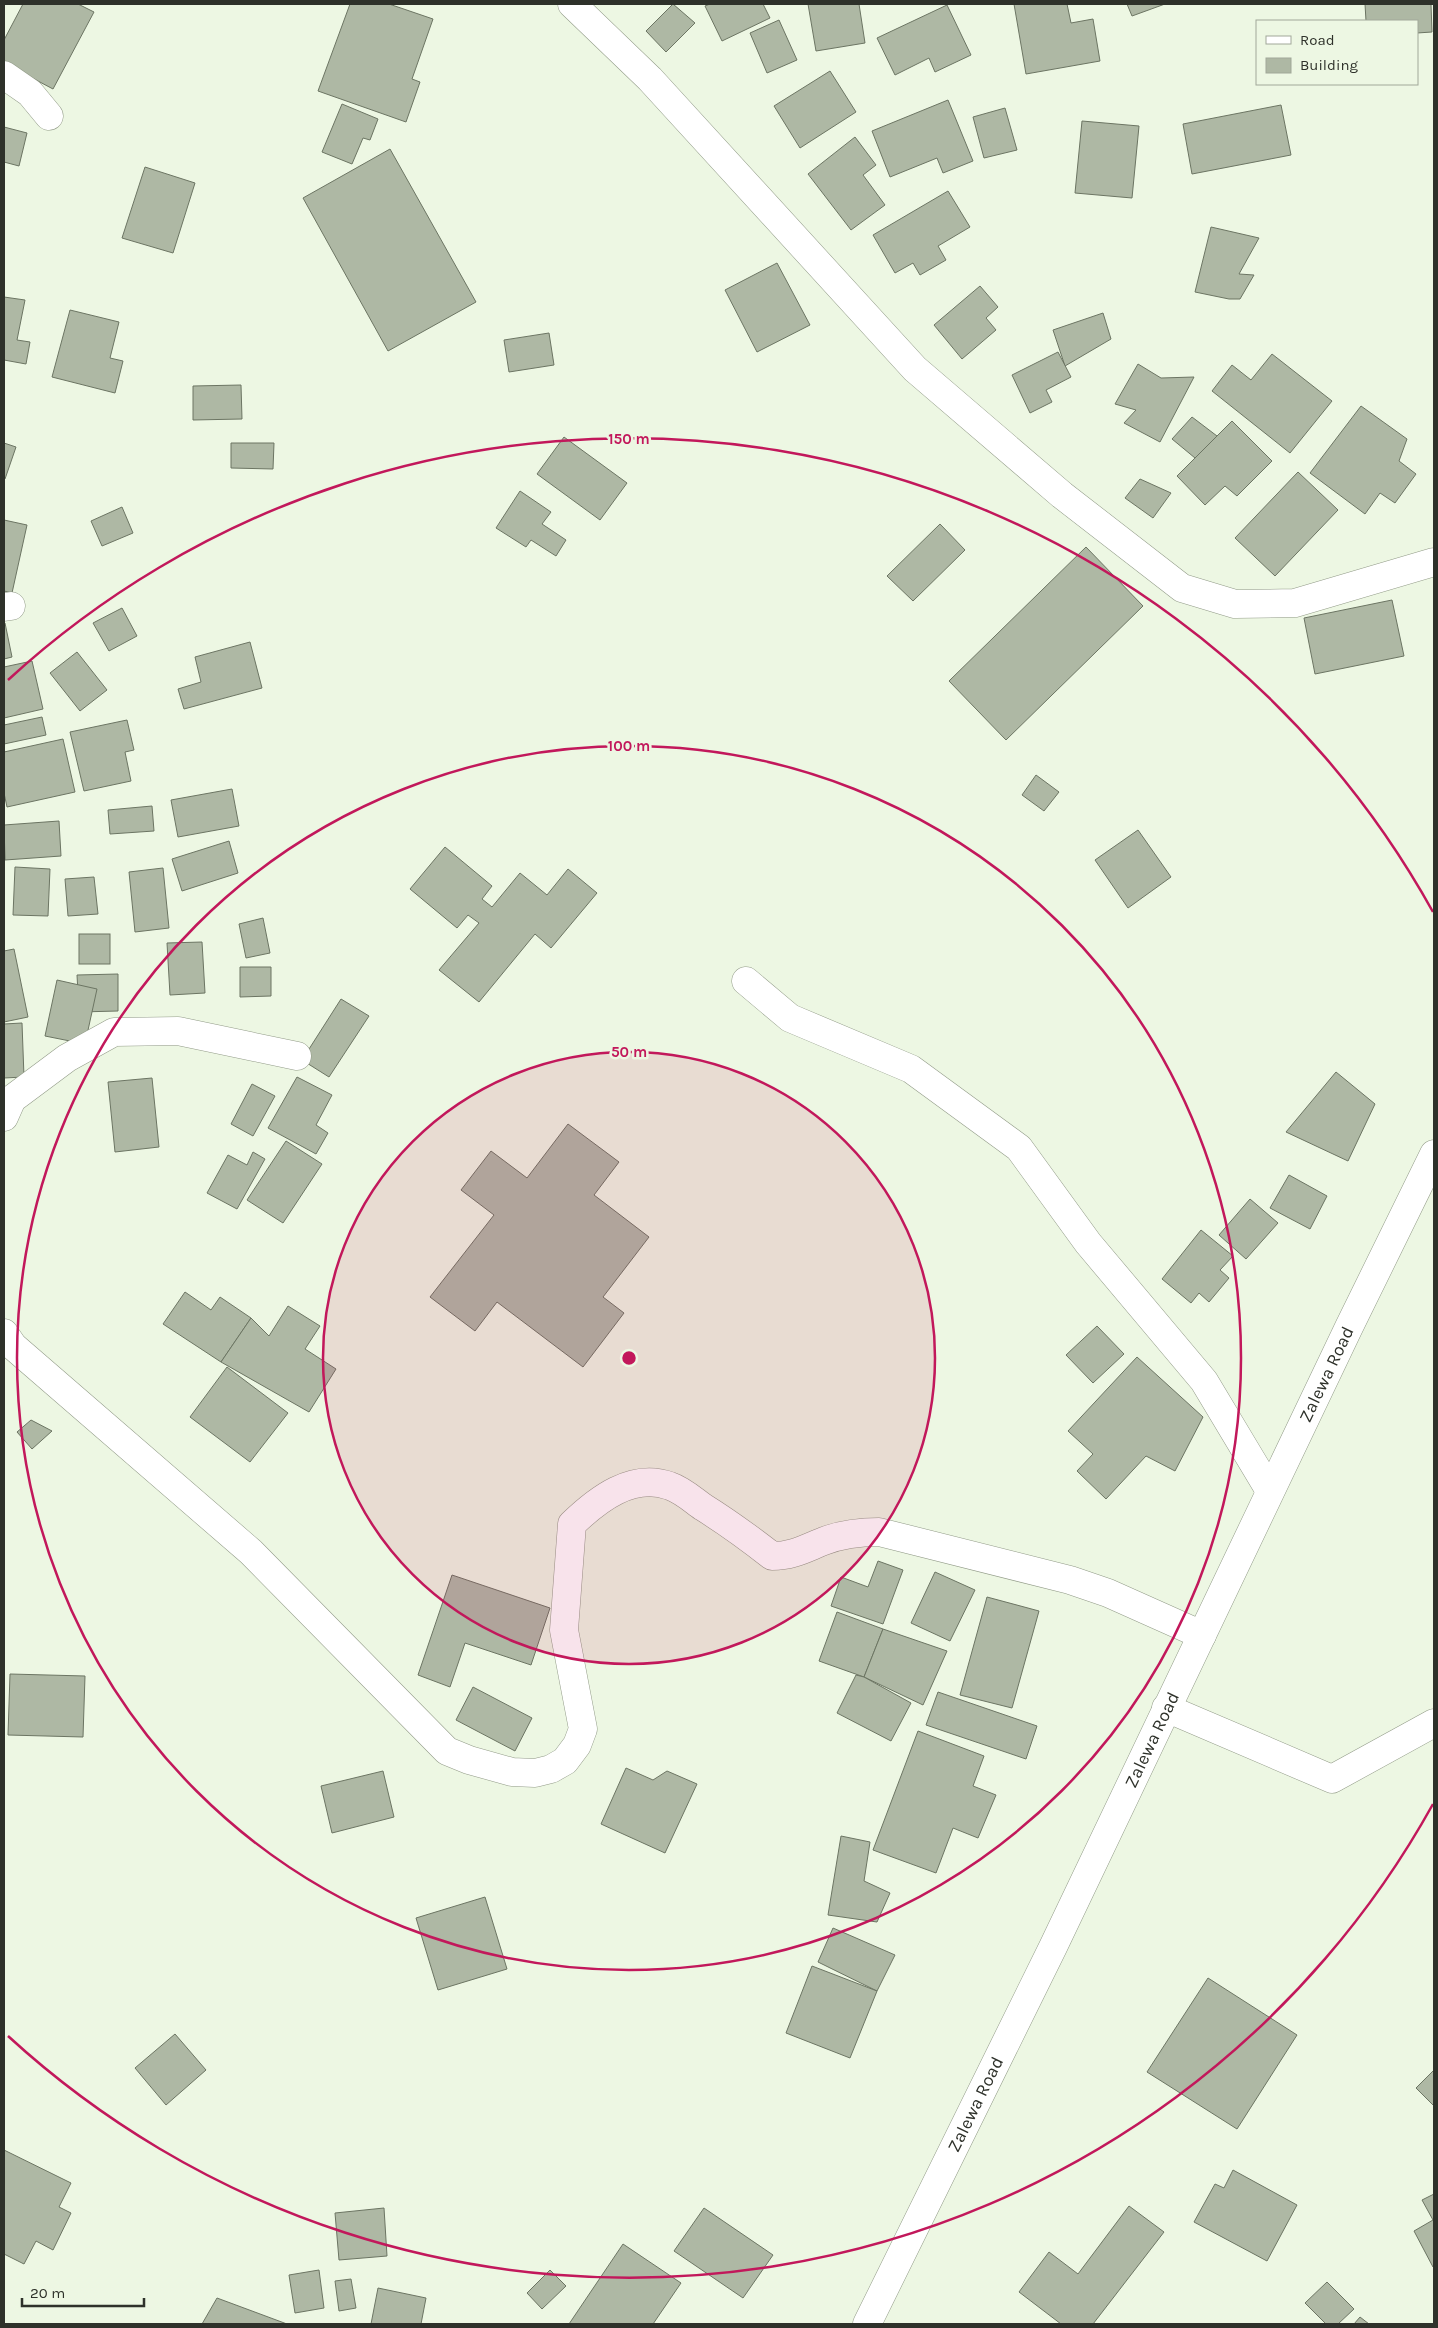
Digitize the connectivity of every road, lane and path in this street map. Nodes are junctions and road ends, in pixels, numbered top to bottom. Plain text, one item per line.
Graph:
1 (572, 4) edge
2 (4, 75) edge
3 (49, 116) dead end
4 (1434, 562) edge
5 (746, 981) dead end
6 (297, 1056) dead end
7 (4, 1117) edge
8 (1434, 1154) edge
9 (4, 1333) edge
10 (1270, 1491) junction
11 (1202, 1634) junction
12 (1166, 1708) junction
13 (1434, 1723) edge
14 (867, 2324) edge

1 - 4 main road
2 - 3 main road
5 - 10 main road
6 - 7 main road
8 - 10 main road, Zalewa Road
9 - 11 main road
10 - 11 main road, Zalewa Road
11 - 12 main road, Zalewa Road
12 - 13 main road
12 - 14 main road, Zalewa Road

